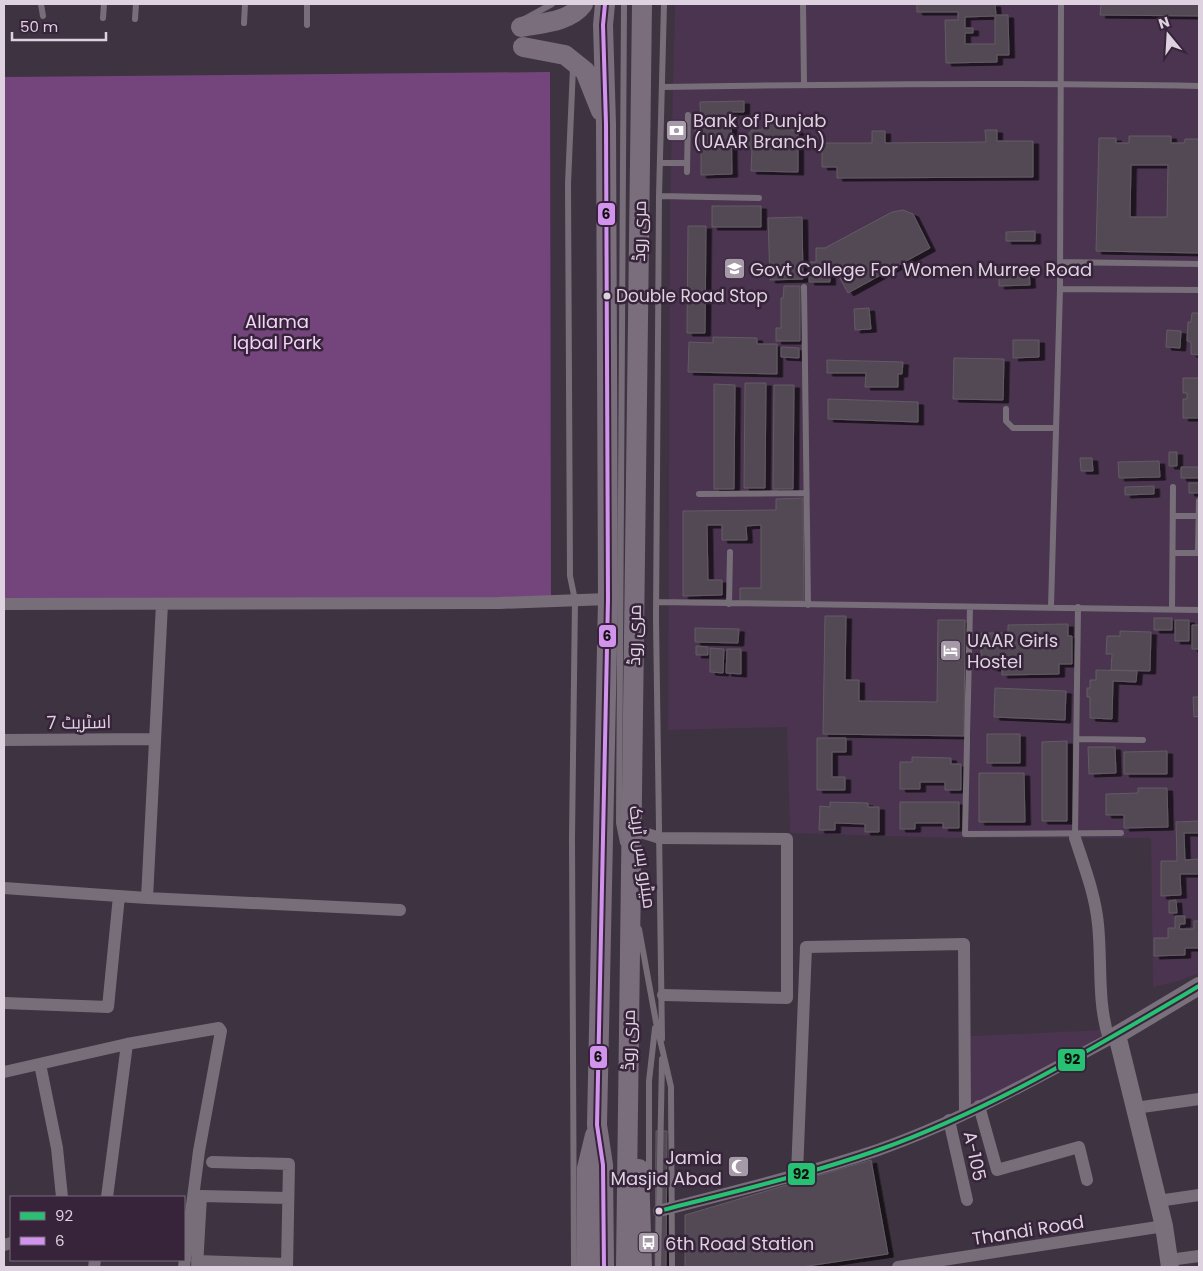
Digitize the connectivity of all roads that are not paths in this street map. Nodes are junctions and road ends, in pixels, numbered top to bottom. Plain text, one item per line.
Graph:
1 (41, 4) edge
2 (104, 4) edge
3 (136, 4) edge
4 (245, 4) edge
5 (307, 4) edge
6 (552, 4) edge
7 (583, 4) edge
8 (606, 4) edge
9 (624, 4) edge
10 (642, 4) edge
11 (664, 4) edge
12 (803, 4) edge
13 (1061, 4) edge
14 (43, 16) dead end
15 (103, 18) dead end
16 (135, 19) dead end
17 (244, 23) dead end
18 (307, 25) dead end
19 (519, 34) junction
20 (573, 62) junction
21 (1062, 83) junction
22 (804, 84) junction
23 (1199, 86) edge
24 (662, 87) junction
25 (688, 115) dead end
26 (606, 124) junction
27 (650, 142) junction
28 (660, 163) junction
29 (687, 163) junction
30 (687, 172) dead end
31 (659, 196) junction
32 (759, 198) dead end
33 (1060, 262) junction
34 (1199, 264) edge
35 (804, 287) dead end
36 (1060, 289) junction
37 (1199, 290) edge
38 (1006, 408) dead end
39 (1056, 428) junction
40 (1174, 487) dead end
41 (806, 493) junction
42 (699, 494) dead end
43 (1199, 501) edge
44 (1173, 516) junction
45 (1198, 516) junction
46 (730, 552) dead end
47 (1173, 553) junction
48 (1198, 553) edge
49 (608, 599) junction
50 (575, 600) junction
51 (656, 602) junction
52 (4, 604) edge
53 (162, 604) junction
54 (729, 604) junction
55 (808, 605) junction
56 (970, 607) junction
57 (1051, 607) junction
58 (1078, 608) junction
59 (1172, 609) junction
60 (1199, 610) edge
61 (155, 738) junction
62 (1078, 739) junction
63 (4, 740) edge
64 (1143, 740) dead end
65 (631, 829) junction
66 (1121, 833) dead end
67 (1075, 835) junction
68 (660, 838) junction
69 (4, 888) edge
70 (119, 896) junction
71 (147, 898) junction
72 (400, 910) dead end
73 (1199, 986) edge
74 (663, 995) junction
75 (4, 1003) edge
76 (656, 1022) junction
77 (1113, 1037) junction
78 (127, 1044) junction
79 (40, 1064) junction
80 (4, 1072) edge
81 (1199, 1099) edge
82 (979, 1106) junction
83 (1135, 1108) junction
84 (965, 1114) junction
85 (627, 1116) junction
86 (949, 1120) junction
87 (597, 1125) junction
88 (212, 1162) dead end
89 (797, 1174) junction
90 (1087, 1180) dead end
91 (649, 1183) dead end
92 (1199, 1195) edge
93 (62, 1196) edge
94 (107, 1196) edge
95 (288, 1198) junction
96 (967, 1200) dead end
97 (1158, 1201) junction
98 (659, 1211) junction
99 (1164, 1226) junction
100 (649, 1233) dead end
101 (1199, 1256) edge
102 (185, 1259) edge
103 (197, 1264) edge
104 (1169, 1264) edge
105 (928, 1265) edge
106 (287, 1266) edge
107 (574, 1267) edge
108 (587, 1267) edge
109 (604, 1267) edge
110 (626, 1267) edge
111 (642, 1267) edge
112 (649, 1267) edge
113 (658, 1267) edge
114 (672, 1267) edge
115 (898, 1267) edge

1 - 14 lane
2 - 15 lane
3 - 16 lane
4 - 17 lane
5 - 18 lane
6 - 19 lane
7 - 19 main road
8 - 26 main road, مری روڈ
9 - 76 lane, میٹرو بس ٹریک
10 - 27 main road, مری روڈ
11 - 24 lane
12 - 22 lane
13 - 21 lane
19 - 20 main road
20 - 26 main road
20 - 50 lane
21 - 22 lane
21 - 23 lane
21 - 33 lane
22 - 24 lane
24 - 27 lane
25 - 29 lane
26 - 49 main road, مری روڈ
27 - 28 lane
27 - 65 main road, مری روڈ
28 - 29 lane
28 - 31 lane
29 - 30 lane
31 - 32 lane
31 - 51 lane
33 - 34 lane
33 - 36 lane
35 - 41 lane
36 - 37 lane
36 - 39 lane
38 - 39 lane
39 - 57 lane
40 - 44 lane
41 - 42 lane
41 - 55 lane
43 - 45 lane
44 - 45 lane
44 - 47 lane
45 - 48 lane
46 - 54 lane
47 - 48 lane
47 - 59 lane
49 - 50 street
49 - 87 main road, مری روڈ
50 - 53 street
50 - 107 lane
51 - 54 lane
51 - 68 lane
52 - 53 street
53 - 61 street
54 - 55 lane
55 - 56 lane
56 - 57 lane
56 - 67 lane
57 - 58 lane
58 - 59 lane
58 - 62 lane
59 - 60 lane
61 - 63 street, اسٹریٹ 7
61 - 71 street
62 - 64 lane
62 - 67 lane
65 - 68 street
65 - 85 main road, مری روڈ
66 - 67 lane
67 - 77 street
68 - 74 lane
68 - 74 street
69 - 70 street
70 - 71 street
70 - 75 street
71 - 72 street
73 - 77 street
74 - 98 lane
76 - 91 lane, میٹرو بس ٹریک
76 - 114 lane, میٹرو بس ٹریک
77 - 82 street
77 - 83 street
78 - 79 street
78 - 94 street
78 - 102 street
79 - 80 street
79 - 93 street
81 - 83 street
82 - 84 street
82 - 90 street
83 - 97 street
84 - 86 street
84 - 89 street
85 - 110 main road, مری روڈ
85 - 111 main road
86 - 89 street
86 - 96 street, A-105
87 - 108 main road
87 - 109 main road, مری روڈ
88 - 95 street
89 - 98 street
92 - 97 street
95 - 103 street
95 - 106 street
97 - 99 street
98 - 113 lane
99 - 104 street
99 - 105 street, Thandi Road
100 - 112 lane
101 - 104 street
103 - 106 street
105 - 115 street, Thandi Road

